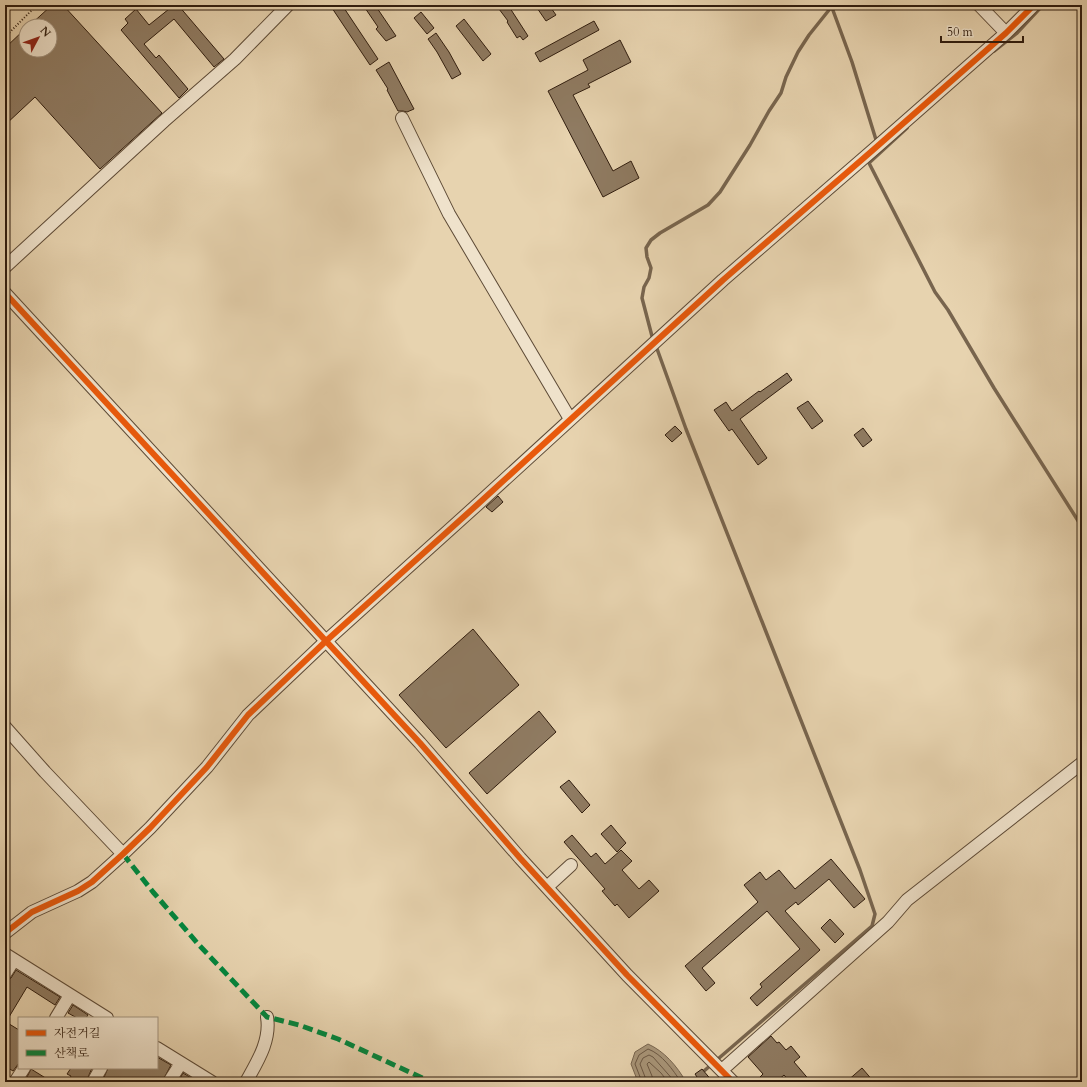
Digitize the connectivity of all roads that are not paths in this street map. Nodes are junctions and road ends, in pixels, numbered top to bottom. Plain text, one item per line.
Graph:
1 (288, 5) edge
2 (979, 5) edge
3 (1034, 5) edge
4 (1006, 33) junction
5 (402, 118) dead end
6 (5, 267) edge
7 (5, 293) edge
8 (570, 419) junction
9 (326, 641) junction
10 (5, 727) edge
11 (1082, 763) edge
12 (123, 854) junction
13 (571, 865) dead end
14 (547, 887) junction
15 (5, 933) edge
16 (10, 957) edge
17 (5, 974) edge
18 (70, 995) junction
19 (57, 1017) edge
20 (105, 1017) edge
21 (267, 1017) dead end
22 (158, 1049) edge
23 (181, 1063) junction
24 (23, 1069) edge
25 (101, 1069) edge
26 (722, 1070) junction
27 (15, 1082) edge
28 (93, 1082) edge
29 (170, 1082) edge
30 (212, 1082) edge
31 (246, 1082) edge
32 (733, 1082) edge

1 - 6 street
2 - 4 street
3 - 4 street
4 - 8 street
5 - 8 street
7 - 9 street
8 - 9 street
9 - 12 street
9 - 14 street
10 - 12 street
11 - 26 street
12 - 15 street
13 - 14 street
14 - 26 street
16 - 17 street
16 - 18 street
18 - 19 street
18 - 20 street
21 - 31 street
22 - 23 street
23 - 29 street
23 - 30 street
24 - 27 street
25 - 28 street
26 - 32 street

